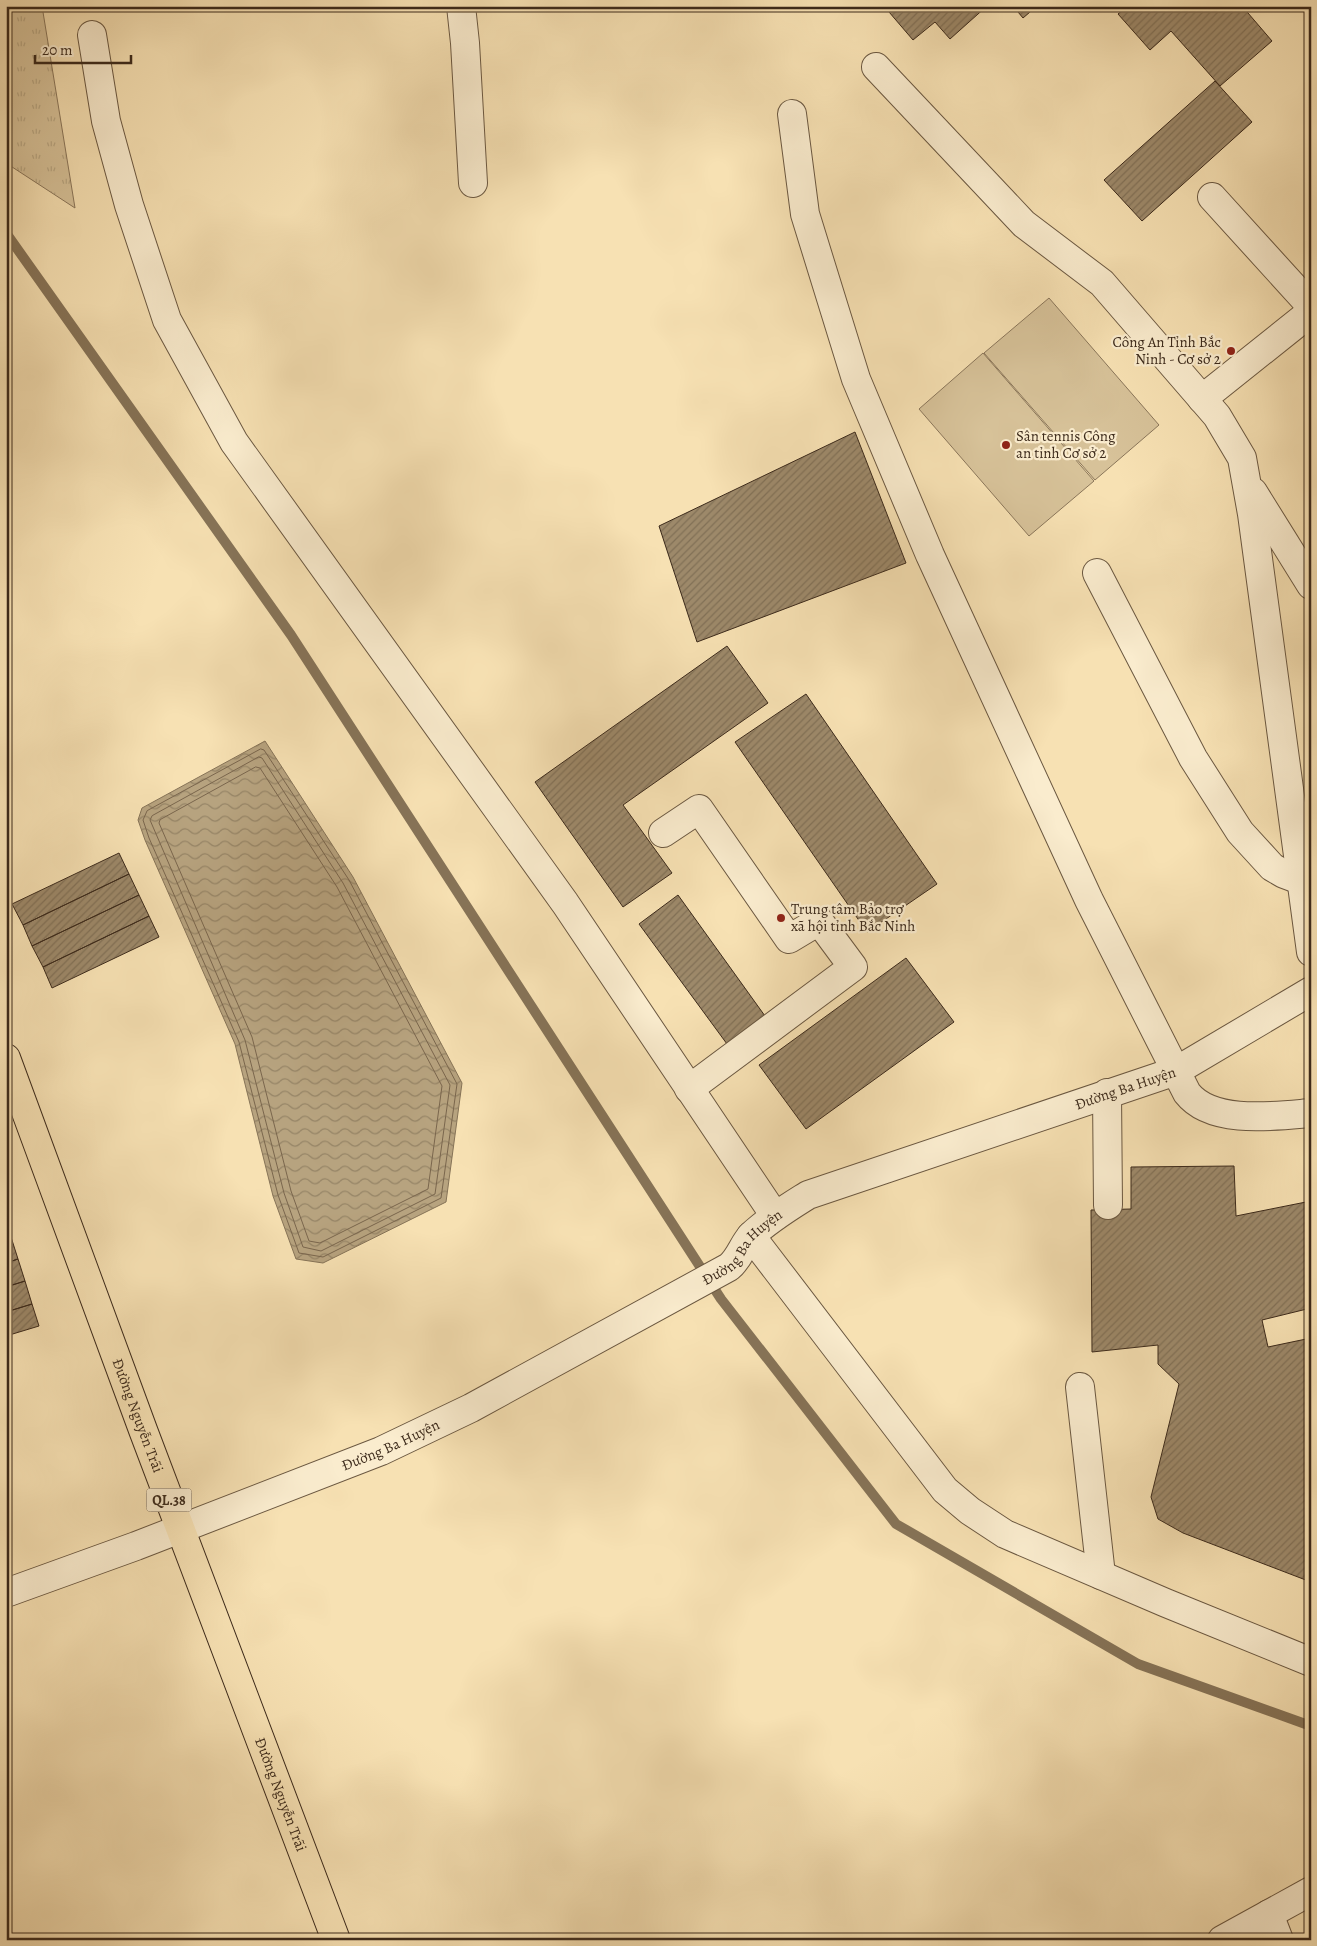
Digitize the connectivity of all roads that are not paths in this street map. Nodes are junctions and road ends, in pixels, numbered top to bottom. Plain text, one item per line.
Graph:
1 (460, 6) edge
2 (92, 35) dead end
3 (876, 67) dead end
4 (792, 114) dead end
5 (473, 183) dead end
6 (1212, 197) dead end
7 (1311, 306) edge
8 (1311, 312) edge
9 (1202, 399) junction
10 (1246, 480) junction
11 (1097, 573) dead end
12 (1311, 585) edge
13 (663, 833) dead end
14 (1300, 880) junction
15 (1311, 952) edge
16 (1311, 990) edge
17 (6, 1058) edge
18 (1176, 1071) junction
19 (689, 1089) junction
20 (1108, 1093) junction
21 (1311, 1113) edge
22 (1108, 1205) dead end
23 (775, 1216) junction
24 (751, 1236) junction
25 (1080, 1387) dead end
26 (181, 1529) junction
27 (1101, 1575) junction
28 (6, 1593) edge
29 (1311, 1662) edge
30 (1311, 1891) edge
31 (1269, 1914) junction
32 (336, 1940) edge
33 (1222, 1940) edge
34 (1280, 1940) edge

1 - 5 street
2 - 19 street
3 - 9 street
4 - 18 street
6 - 7 street
8 - 9 street
9 - 10 street
10 - 12 street
10 - 14 street
11 - 14 street
13 - 19 street
14 - 15 street
16 - 18 street, Đường Ba Huyện
17 - 26 highway, Đường Nguyễn Trãi / QL.38
18 - 20 street, Đường Ba Huyện
18 - 21 street
19 - 23 street
20 - 22 street
20 - 23 street, Đường Ba Huyện
23 - 24 street, Đường Ba Huyện
24 - 26 street, Đường Ba Huyện
24 - 27 street
25 - 27 street
26 - 28 street, Đường Ba Huyện
26 - 32 highway, Đường Nguyễn Trãi / QL.38
27 - 29 street
30 - 31 street
31 - 33 street
31 - 34 street

